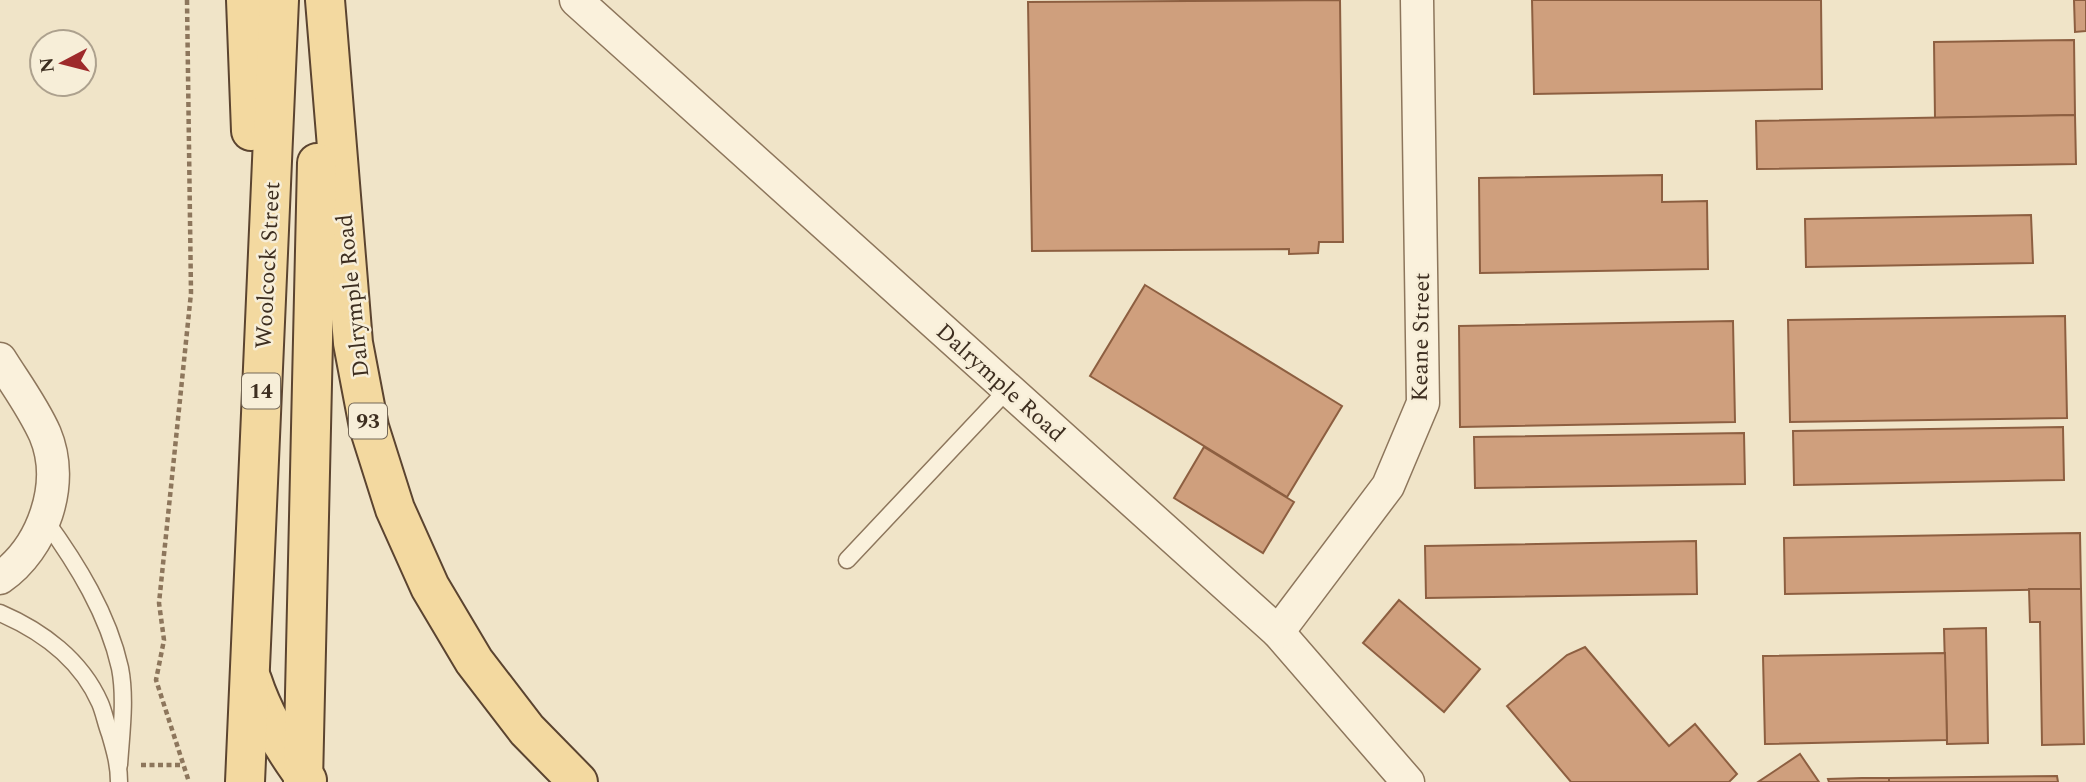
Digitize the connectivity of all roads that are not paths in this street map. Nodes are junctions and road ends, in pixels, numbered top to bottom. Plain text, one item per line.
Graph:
1 (246, 0) edge
2 (279, 0) edge
3 (323, 0) edge
4 (576, 0) edge
5 (1418, 0) edge
6 (265, 300) junction
7 (0, 359) edge
8 (1008, 389) junction
9 (45, 520) junction
10 (848, 560) dead end
11 (0, 578) edge
12 (0, 613) edge
13 (1278, 632) junction
14 (306, 660) junction
15 (248, 669) junction
16 (119, 765) junction
17 (305, 780) edge
18 (119, 782) edge
19 (245, 782) edge
20 (578, 782) edge
21 (1408, 782) edge

1 - 6 main road
2 - 6 main road, Woolcock Street / 14
3 - 14 main road, Woolcock Street / 14
3 - 20 main road, Dalrymple Road / 93
4 - 8 street, Dalrymple Road
5 - 13 street, Keane Street
6 - 15 main road, Woolcock Street / 14
7 - 9 street
8 - 10 lane
8 - 13 street, Dalrymple Road
9 - 11 street
9 - 16 lane
12 - 16 lane
13 - 21 street, Dalrymple Road
14 - 15 main road
14 - 17 main road, Woolcock Street / 14
15 - 17 main road
15 - 19 main road, Woolcock Street / 14
16 - 18 lane

